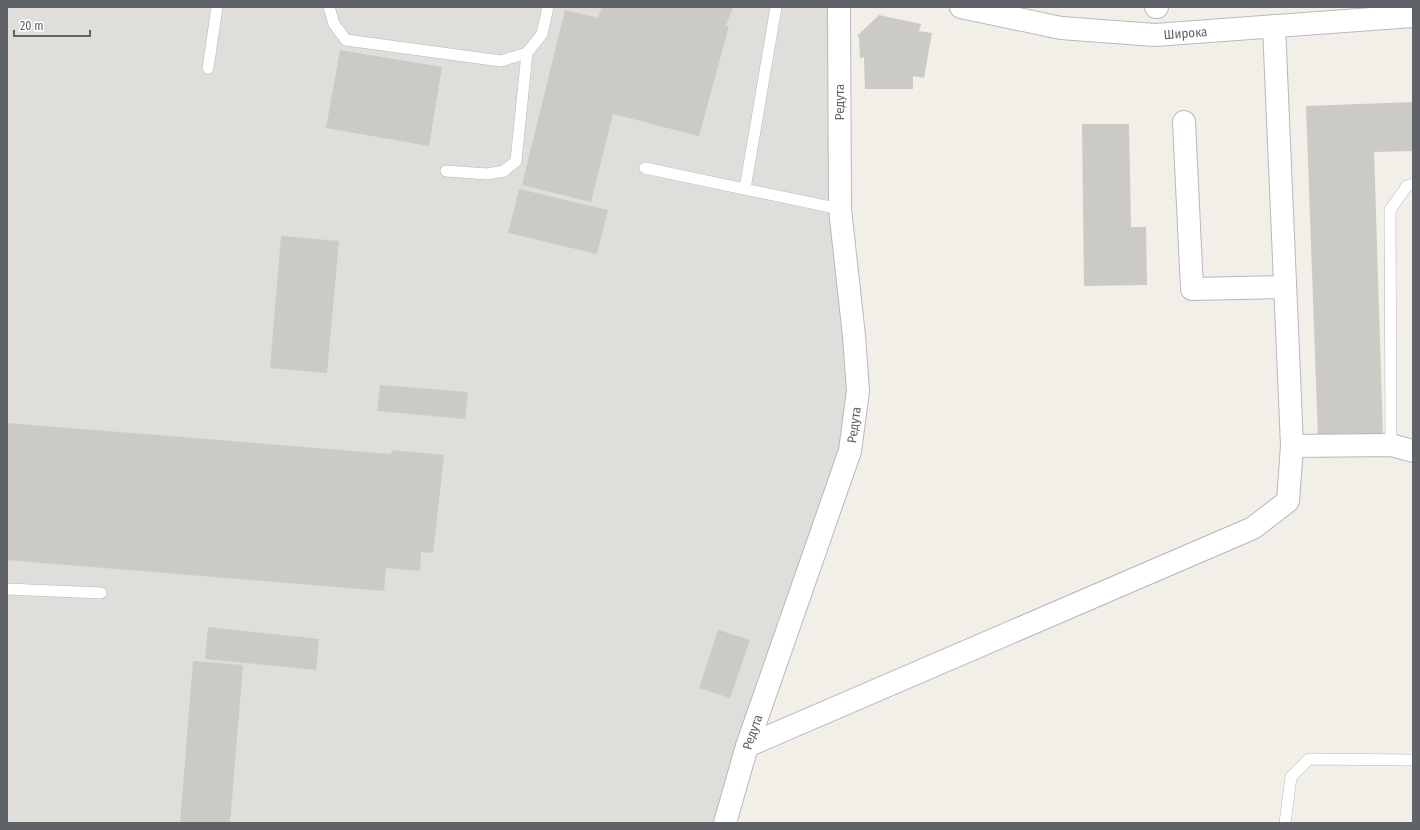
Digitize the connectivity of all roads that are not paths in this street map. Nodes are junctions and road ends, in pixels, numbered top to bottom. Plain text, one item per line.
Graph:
1 (217, 7) edge
2 (329, 7) edge
3 (548, 7) edge
4 (776, 7) edge
5 (839, 7) edge
6 (961, 7) edge
7 (1413, 16) edge
8 (1274, 26) junction
9 (527, 53) junction
10 (208, 68) dead end
11 (1184, 122) dead end
12 (645, 168) dead end
13 (446, 171) dead end
14 (1413, 184) edge
15 (745, 189) junction
16 (840, 209) junction
17 (1285, 287) junction
18 (1391, 445) junction
19 (1292, 446) junction
20 (1413, 450) edge
21 (7, 588) edge
22 (101, 593) dead end
23 (747, 746) junction
24 (1413, 760) edge
25 (725, 823) edge
26 (1285, 823) edge

1 - 10 lane
2 - 9 lane
3 - 9 lane
4 - 15 lane
5 - 16 street, Редута
6 - 8 street, Широка
7 - 8 street, Широка
8 - 17 street
9 - 13 lane
11 - 17 street
12 - 15 lane
14 - 18 lane
15 - 16 lane
16 - 23 street, Редута
17 - 19 street
18 - 19 street
18 - 20 street
19 - 23 street
21 - 22 lane
23 - 25 street, Редута
24 - 26 lane

